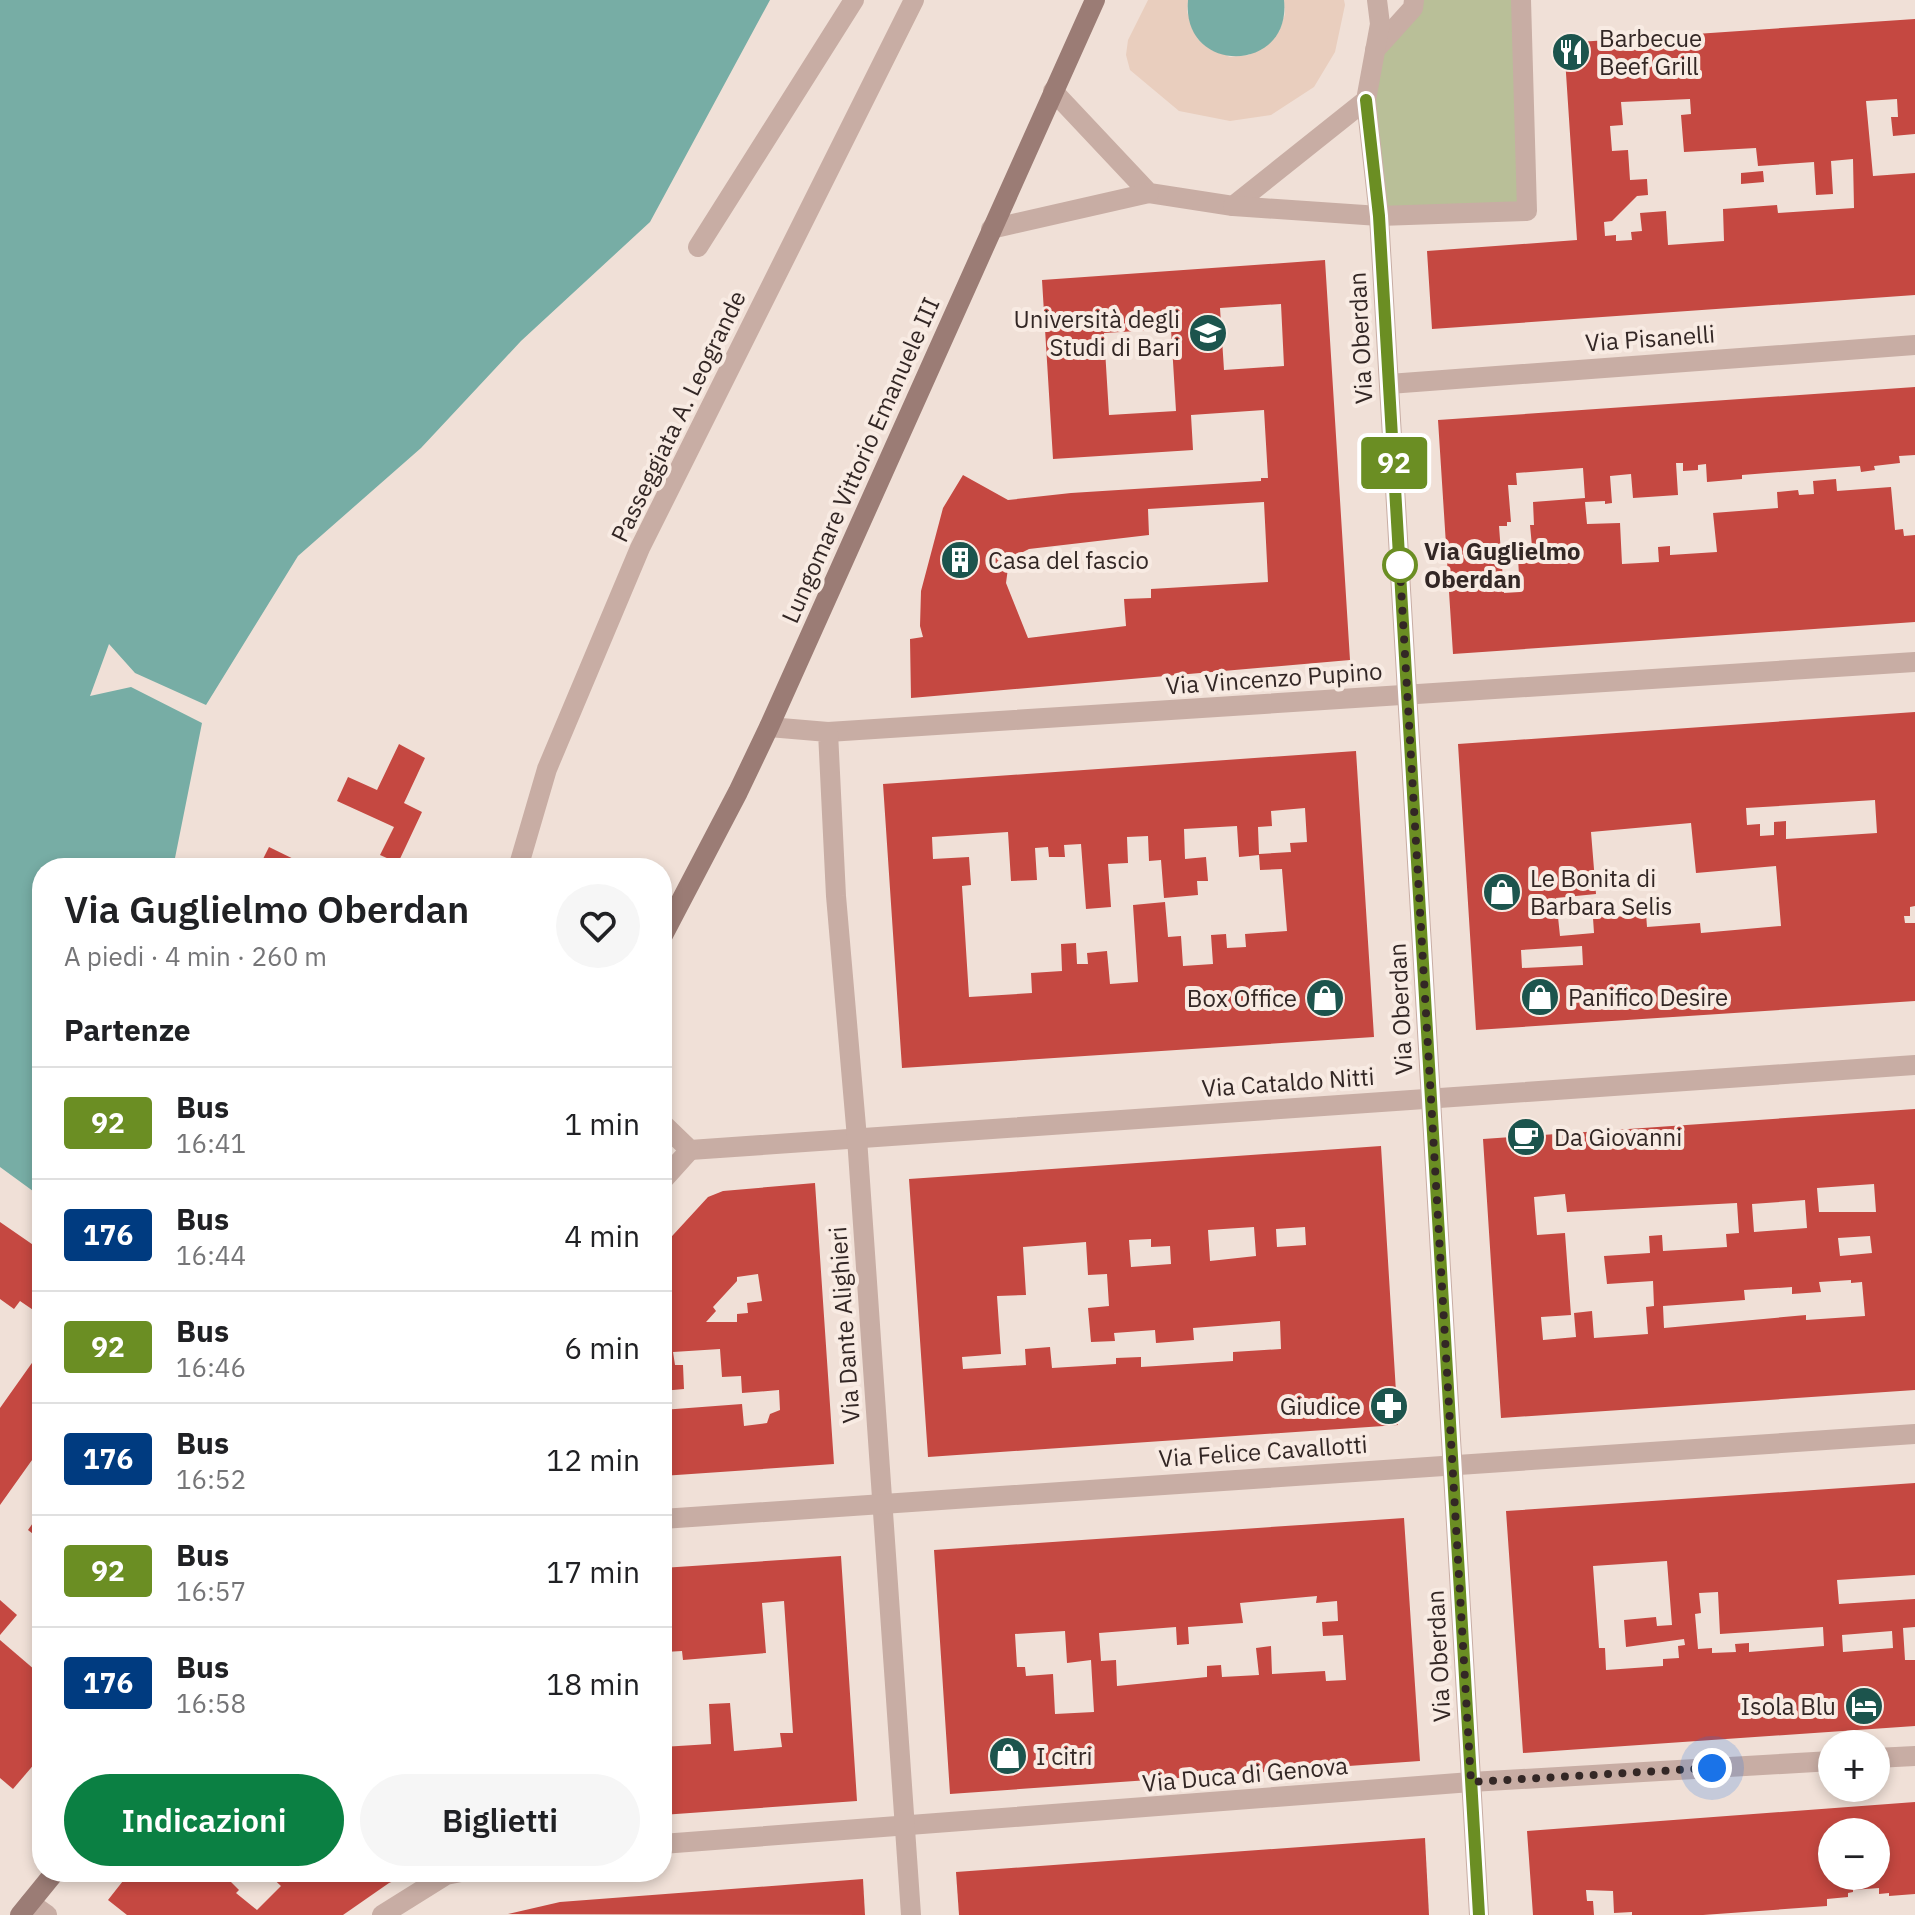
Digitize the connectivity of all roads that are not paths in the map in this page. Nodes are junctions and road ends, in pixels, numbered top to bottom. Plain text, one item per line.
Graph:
1 (854, 0) edge
2 (914, 0) edge
3 (1095, 0) edge
4 (1377, 0) edge
5 (1414, 0) edge
6 (1521, 0) edge
7 (1375, 50) junction
8 (1053, 91) junction
9 (1366, 100) junction
10 (1149, 193) junction
11 (1233, 206) junction
12 (1379, 216) junction
13 (991, 229) junction
14 (698, 247) dead end
15 (1915, 345) edge
16 (1389, 384) junction
17 (1915, 662) edge
18 (1408, 695) junction
19 (769, 727) junction
20 (828, 732) junction
21 (521, 858) edge
22 (672, 918) edge
23 (1915, 1065) edge
24 (1431, 1098) junction
25 (672, 1133) edge
26 (857, 1138) junction
27 (690, 1150) junction
28 (672, 1170) edge
29 (1915, 1434) edge
30 (1452, 1464) junction
31 (882, 1504) junction
32 (672, 1518) edge
33 (1915, 1756) edge
34 (1890, 1757) edge
35 (1818, 1762) edge
36 (1471, 1782) junction
37 (905, 1827) junction
38 (672, 1843) edge
39 (47, 1882) edge
40 (435, 1882) edge
41 (25, 1909) edge
42 (47, 1915) edge
43 (382, 1915) edge
44 (911, 1915) edge
45 (1479, 1915) edge

1 - 14 street
2 - 21 street, Passeggiata A. Leogrande
3 - 8 main road, Lungomare Vittorio Emanuele III
4 - 7 street, Via Oberdan
5 - 7 street
6 - 12 street
7 - 9 street, Via Oberdan
8 - 10 street
8 - 13 main road, Lungomare Vittorio Emanuele III
9 - 11 street
9 - 12 street, Via Oberdan
10 - 11 street
10 - 13 street
11 - 12 street
12 - 16 street, Via Oberdan
13 - 19 main road, Lungomare Vittorio Emanuele III
15 - 16 street, Via Pisanelli
16 - 18 street, Via Oberdan
17 - 18 street, Via Vincenzo Pupino
18 - 20 street, Via Vincenzo Pupino
18 - 24 street, Via Oberdan
19 - 20 street, Via Vincenzo Pupino
19 - 22 main road, Lungomare Vittorio Emanuele III
20 - 26 street, Via Dante Alighieri
23 - 24 street, Via Cataldo Nitti
24 - 26 street, Via Cataldo Nitti
24 - 30 street, Via Oberdan
25 - 27 street
26 - 27 street, Via Cataldo Nitti
26 - 31 street, Via Dante Alighieri
27 - 28 street
29 - 30 street, Via Felice Cavallotti
30 - 31 street, Via Felice Cavallotti
30 - 36 street, Via Oberdan
31 - 32 street, Via Felice Cavallotti
31 - 37 street, Via Dante Alighieri
33 - 34 street
35 - 36 street, Via Duca di Genova
36 - 37 street, Via Duca di Genova
36 - 45 street, Via Oberdan
37 - 38 street, Via Duca di Genova
37 - 44 street, Via Dante Alighieri
39 - 41 main road
40 - 43 street
41 - 42 street

